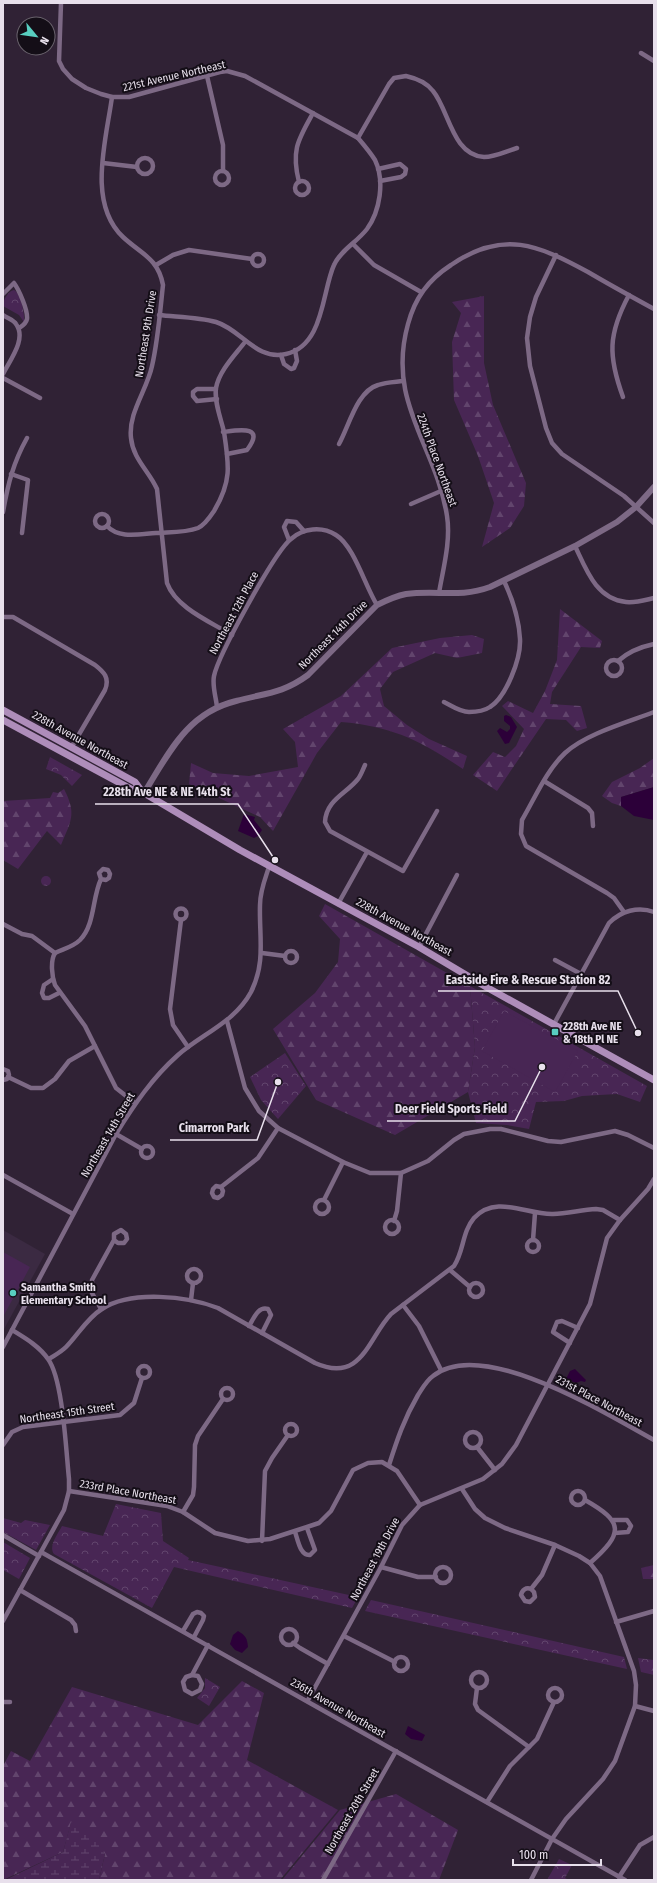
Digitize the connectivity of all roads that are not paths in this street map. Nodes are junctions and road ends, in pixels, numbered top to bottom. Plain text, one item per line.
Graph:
1 (61, 3) edge
2 (641, 53) dead end
3 (654, 61) edge
4 (207, 76) junction
5 (112, 97) junction
6 (313, 113) junction
7 (358, 138) junction
8 (517, 148) dead end
9 (103, 163) junction
10 (137, 167) dead end
11 (378, 169) junction
12 (223, 171) dead end
13 (380, 178) junction
14 (299, 182) dead end
15 (353, 244) junction
16 (556, 255) junction
17 (252, 259) dead end
18 (156, 265) junction
19 (421, 292) junction
20 (3, 294) edge
21 (629, 295) junction
22 (654, 309) edge
23 (159, 315) junction
24 (3, 316) edge
25 (19, 328) junction
26 (245, 342) junction
27 (295, 350) junction
28 (281, 355) junction
29 (3, 374) edge
30 (3, 378) edge
31 (403, 381) junction
32 (216, 390) junction
33 (623, 397) dead end
34 (40, 398) dead end
35 (217, 399) junction
36 (224, 432) junction
37 (27, 438) dead end
38 (339, 444) dead end
39 (227, 454) junction
40 (10, 474) junction
41 (654, 487) edge
42 (441, 491) junction
43 (411, 504) dead end
44 (636, 507) junction
45 (3, 512) edge
46 (654, 523) edge
47 (107, 526) dead end
48 (304, 531) junction
49 (22, 533) dead end
50 (161, 533) junction
51 (289, 540) junction
52 (574, 546) junction
53 (504, 581) junction
54 (439, 593) junction
55 (654, 598) edge
56 (377, 605) junction
57 (4, 617) dead end
58 (232, 635) junction
59 (654, 644) edge
60 (618, 661) dead end
61 (444, 702) dead end
62 (217, 706) junction
63 (3, 710) edge
64 (654, 712) edge
65 (3, 720) edge
66 (71, 748) junction
67 (365, 765) dead end
68 (92, 768) junction
69 (544, 781) junction
70 (144, 793) junction
71 (437, 811) dead end
72 (593, 826) dead end
73 (367, 852) junction
74 (270, 867) junction
75 (457, 875) dead end
76 (101, 879) dead end
77 (338, 904) junction
78 (624, 912) junction
79 (654, 912) edge
80 (181, 920) dead end
81 (3, 924) edge
82 (419, 947) junction
83 (55, 953) junction
84 (262, 953) junction
85 (285, 956) dead end
86 (555, 960) dead end
87 (581, 974) junction
88 (53, 979) junction
89 (59, 993) junction
90 (227, 1021) junction
91 (554, 1024) junction
92 (95, 1046) junction
93 (188, 1047) junction
94 (3, 1069) edge
95 (8, 1077) junction
96 (3, 1080) edge
97 (654, 1080) edge
98 (136, 1102) junction
99 (278, 1128) junction
100 (116, 1134) junction
101 (654, 1148) edge
102 (142, 1149) dead end
103 (343, 1162) junction
104 (401, 1173) junction
105 (3, 1175) edge
106 (654, 1179) edge
107 (221, 1187) dead end
108 (324, 1200) dead end
109 (535, 1213) junction
110 (73, 1214) junction
111 (620, 1220) junction
112 (394, 1221) dead end
113 (114, 1240) dead end
114 (533, 1240) dead end
115 (450, 1270) junction
116 (193, 1283) dead end
117 (470, 1287) dead end
118 (191, 1300) junction
119 (403, 1304) junction
120 (101, 1309) junction
121 (249, 1326) junction
122 (578, 1328) junction
123 (12, 1330) junction
124 (262, 1333) junction
125 (570, 1343) junction
126 (3, 1347) edge
127 (49, 1360) junction
128 (441, 1370) junction
129 (142, 1378) dead end
130 (547, 1384) junction
131 (223, 1399) dead end
132 (62, 1422) junction
133 (288, 1435) dead end
134 (654, 1440) edge
135 (3, 1445) edge
136 (477, 1447) dead end
137 (389, 1465) junction
138 (495, 1470) junction
139 (462, 1489) junction
140 (69, 1491) junction
141 (585, 1500) dead end
142 (420, 1506) junction
143 (183, 1512) junction
144 (613, 1520) junction
145 (307, 1528) junction
146 (295, 1532) junction
147 (615, 1533) junction
148 (3, 1535) edge
149 (262, 1541) junction
150 (555, 1545) junction
151 (40, 1554) junction
152 (590, 1563) junction
153 (381, 1566) junction
154 (436, 1577) dead end
155 (531, 1589) dead end
156 (20, 1590) junction
157 (654, 1611) edge
158 (3, 1621) edge
159 (616, 1622) junction
160 (76, 1631) dead end
161 (183, 1631) junction
162 (344, 1636) junction
163 (194, 1637) junction
164 (293, 1643) dead end
165 (208, 1645) junction
166 (395, 1662) dead end
167 (328, 1664) junction
168 (192, 1675) junction
169 (476, 1688) dead end
170 (308, 1700) junction
171 (3, 1702) edge
172 (10, 1702) dead end
173 (554, 1702) dead end
174 (635, 1706) junction
175 (654, 1711) edge
176 (529, 1747) junction
177 (396, 1751) junction
178 (487, 1802) junction
179 (654, 1837) edge
180 (552, 1839) junction
181 (619, 1877) junction
182 (323, 1880) edge
183 (531, 1880) edge
184 (625, 1880) edge

1 - 5 street, 221st Avenue Northeast
2 - 3 street
4 - 5 street, 221st Avenue Northeast
4 - 6 street, 221st Avenue Northeast
4 - 12 street
5 - 9 street, Northeast 9th Drive
6 - 7 street, 221st Avenue Northeast
6 - 14 street
7 - 8 street
7 - 11 street, 221st Avenue Northeast
9 - 10 street
9 - 18 street, Northeast 9th Drive
11 - 13 street, 221st Avenue Northeast
11 - 13 street
13 - 15 street
15 - 19 street
15 - 27 street
16 - 19 street
16 - 21 street
16 - 44 street
17 - 18 street
18 - 23 street, Northeast 9th Drive
19 - 31 street
20 - 25 street
21 - 22 street
21 - 33 street
23 - 26 street
23 - 50 street, Northeast 9th Drive
24 - 25 street
25 - 29 street
26 - 28 street
26 - 32 street
27 - 28 street
27 - 28 street
30 - 34 street
31 - 38 street
31 - 42 street, 224th Place Northeast
32 - 35 street
32 - 35 street
35 - 36 street
36 - 39 street
36 - 39 street
37 - 40 street
39 - 50 street
40 - 45 street
40 - 49 street
41 - 44 street, Northeast 14th Drive
42 - 43 street
42 - 54 street, 224th Place Northeast
44 - 46 street
44 - 52 street, Northeast 14th Drive
47 - 50 street
48 - 51 street
48 - 51 street
48 - 56 street
50 - 58 street, Northeast 9th Drive
51 - 58 street, Northeast 12th Place
52 - 53 street, Northeast 14th Drive
52 - 55 street
53 - 54 street, Northeast 14th Drive
53 - 61 street
54 - 56 street, Northeast 14th Drive
56 - 62 street, Northeast 14th Drive
57 - 66 street
58 - 62 street, Northeast 12th Place
59 - 60 street
62 - 70 street
63 - 66 main road, 228th Avenue Northeast
64 - 69 street
65 - 68 main road, 228th Avenue Northeast
66 - 68 main road
66 - 70 main road, 228th Avenue Northeast
67 - 73 street
68 - 70 main road, 228th Avenue Northeast
69 - 72 street
69 - 78 street
70 - 74 main road, 228th Avenue Northeast
71 - 73 street
73 - 77 street
74 - 77 main road, 228th Avenue Northeast
74 - 84 street, Northeast 14th Street
75 - 82 street
76 - 83 street
77 - 82 main road, 228th Avenue Northeast
78 - 79 street
78 - 87 street
80 - 93 street
81 - 83 street
82 - 91 main road, 228th Avenue Northeast
83 - 88 street
84 - 85 street
84 - 90 street, Northeast 14th Street
86 - 87 street
87 - 91 street
88 - 89 street
88 - 89 street
89 - 92 street
90 - 93 street, Northeast 14th Street
90 - 99 street
91 - 97 main road, 228th Avenue Northeast
92 - 95 street
92 - 98 street
93 - 98 street, Northeast 14th Street
94 - 95 street
95 - 96 street
98 - 100 street, Northeast 14th Street
99 - 103 street
99 - 107 street
100 - 102 street
100 - 110 street, Northeast 14th Street
101 - 104 street
103 - 104 street
103 - 108 street
104 - 112 street
105 - 110 street
106 - 111 street, Northeast 19th Drive
109 - 111 street
109 - 114 street
109 - 115 street
110 - 123 street, Northeast 14th Street
111 - 122 street, Northeast 19th Drive
113 - 120 street
115 - 117 street
115 - 119 street
116 - 118 street
118 - 120 street
118 - 121 street
119 - 124 street
119 - 128 street
120 - 127 street
121 - 124 street
121 - 124 street
122 - 125 street, Northeast 19th Drive
122 - 125 street
123 - 126 street, Northeast 14th Street
123 - 127 street
125 - 130 street, Northeast 19th Drive
127 - 132 street
128 - 130 street, 231st Place Northeast
128 - 137 street
129 - 132 street, Northeast 15th Street
130 - 134 street, 231st Place Northeast
130 - 138 street, Northeast 19th Drive
131 - 143 street
132 - 135 street, Northeast 15th Street
132 - 140 street
133 - 149 street
136 - 138 street
137 - 142 street
137 - 145 street, 233rd Place Northeast
138 - 139 street, Northeast 19th Drive
139 - 142 street, Northeast 19th Drive
139 - 150 street
140 - 143 street, 233rd Place Northeast
140 - 151 street
141 - 144 street
142 - 153 street, Northeast 19th Drive
143 - 149 street, 233rd Place Northeast
144 - 147 street
144 - 147 street
145 - 146 street, 233rd Place Northeast
145 - 146 street
146 - 149 street, 233rd Place Northeast
147 - 152 street
148 - 151 street, 236th Avenue Northeast
150 - 152 street
150 - 155 street
151 - 156 street
151 - 161 street, 236th Avenue Northeast
152 - 159 street
153 - 154 street
153 - 162 street, Northeast 19th Drive
156 - 158 street
156 - 160 street
157 - 159 street
159 - 174 street
161 - 163 street, 236th Avenue Northeast
161 - 163 street
162 - 166 street
162 - 167 street, Northeast 19th Drive
163 - 165 street, 236th Avenue Northeast
164 - 167 street
165 - 168 street
165 - 170 street, 236th Avenue Northeast
167 - 170 street, Northeast 19th Drive
168 - 168 street
169 - 176 street
170 - 177 street, 236th Avenue Northeast
171 - 172 street
173 - 176 street
174 - 175 street
174 - 180 street
176 - 178 street
177 - 178 street, 236th Avenue Northeast
177 - 182 street, Northeast 20th Street
178 - 180 street, 236th Avenue Northeast
179 - 181 street
180 - 181 street, 236th Avenue Northeast
180 - 183 street
181 - 184 street, 236th Avenue Northeast

